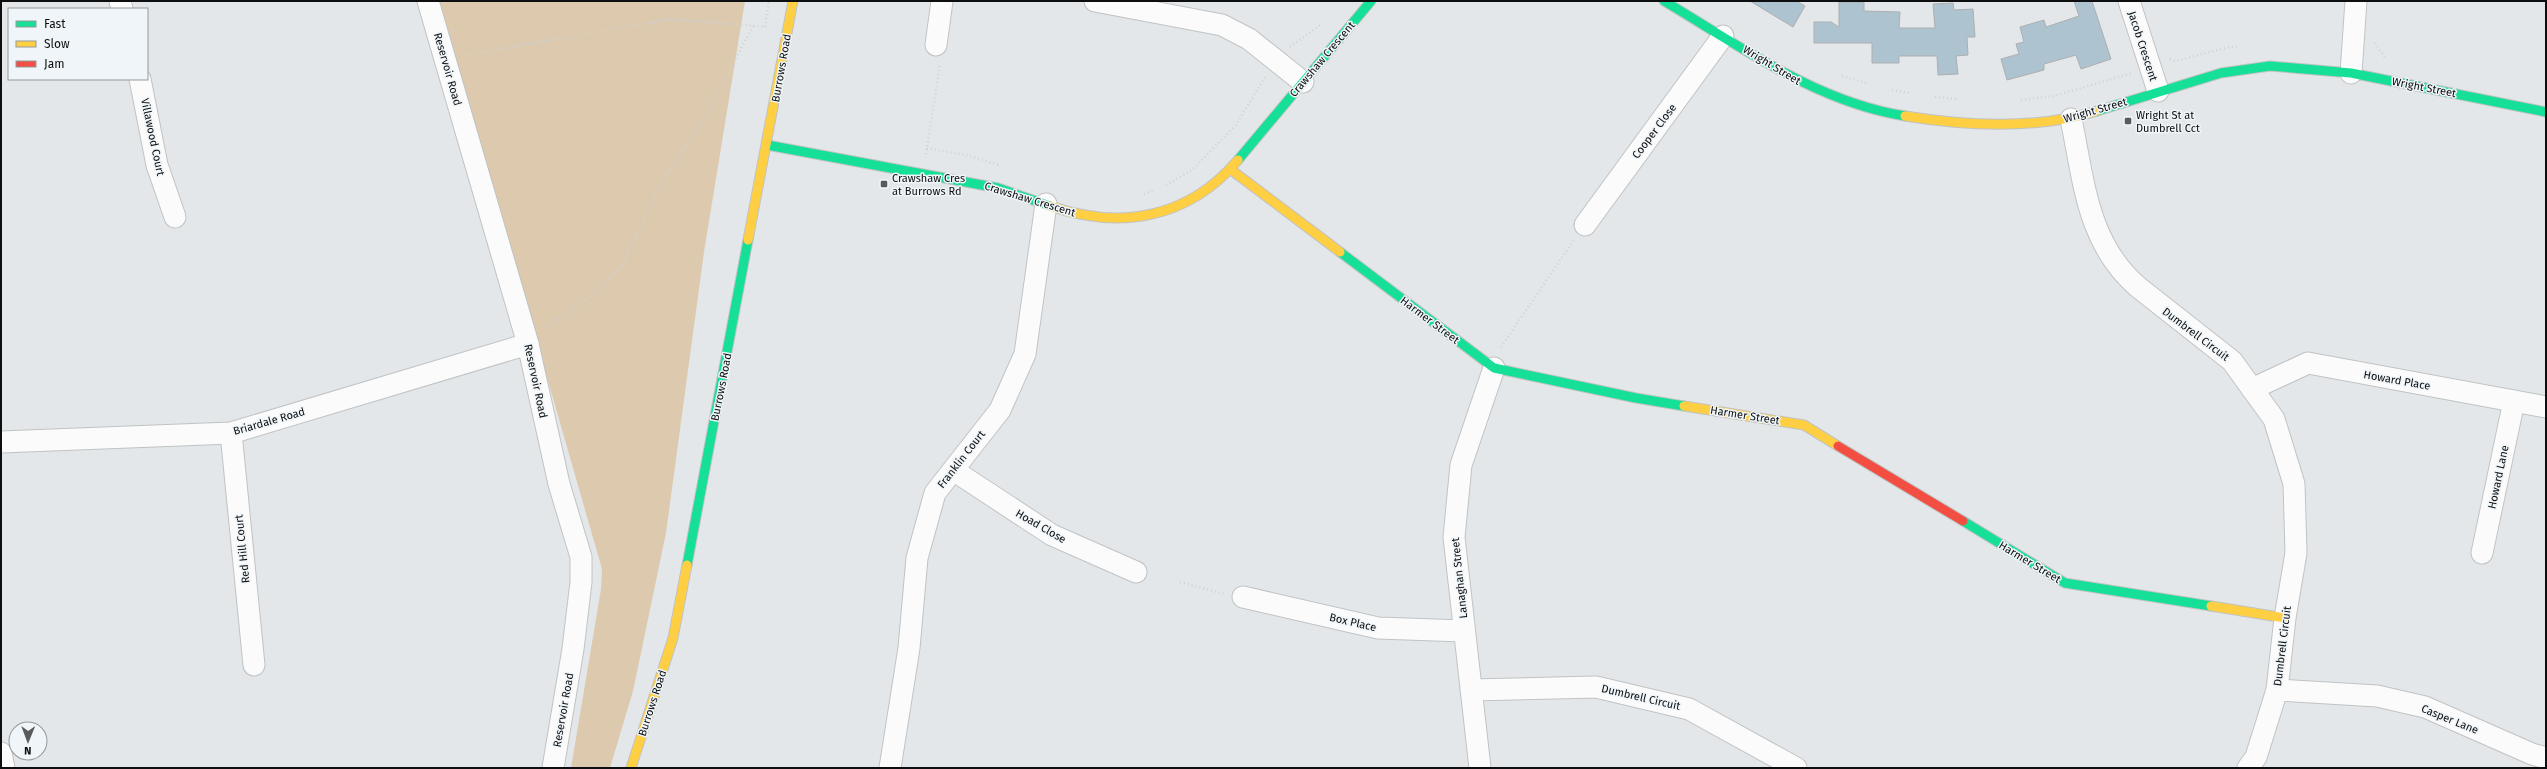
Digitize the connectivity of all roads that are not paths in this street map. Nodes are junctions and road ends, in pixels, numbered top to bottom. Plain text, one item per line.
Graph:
1 (428, 1) edge
2 (793, 1) edge
3 (942, 1) edge
4 (1095, 1) edge
5 (1371, 1) edge
6 (2129, 1) edge
7 (2356, 1) edge
8 (1670, 2) edge
9 (1723, 36) junction
10 (938, 52) road end
11 (2351, 73) junction
12 (140, 80) edge
13 (1303, 82) junction
14 (2158, 91) junction
15 (2546, 112) edge
16 (2071, 119) junction
17 (768, 145) junction
18 (1230, 169) junction
19 (1046, 204) junction
20 (175, 217) dead end
21 (1580, 232) road end
22 (528, 344) junction
23 (1496, 360) junction
24 (2252, 389) junction
25 (2514, 401) junction
26 (2546, 407) edge
27 (231, 433) junction
28 (1, 442) edge
29 (953, 470) junction
30 (2482, 553) dead end
31 (1136, 572) dead end
32 (1235, 596) road end
33 (2285, 618) junction
34 (1464, 631) junction
35 (254, 665) dead end
36 (1471, 690) junction
37 (2277, 690) junction
38 (1, 753) edge
39 (2546, 758) edge
40 (4, 768) edge
41 (553, 768) edge
42 (631, 768) edge
43 (890, 768) edge
44 (1480, 768) edge
45 (1796, 768) edge
46 (2248, 768) edge

1 - 22 street, Reservoir Road
2 - 17 street, Burrows Road
3 - 10 street
4 - 13 street
5 - 13 street, Crawshaw Crescent
6 - 14 street, Jacob Crescent
7 - 11 street
8 - 9 street, Wright Street
9 - 16 street, Wright Street
9 - 21 street, Cooper Close
11 - 14 street, Wright Street
11 - 15 street, Wright Street
12 - 20 street, Villawood Court
13 - 18 street, Crawshaw Crescent
14 - 16 street, Wright Street
16 - 24 street, Dumbrell Circuit
17 - 19 street, Crawshaw Crescent
17 - 42 street, Burrows Road
18 - 19 street, Crawshaw Crescent
18 - 23 street, Harmer Street
19 - 29 street, Franklin Court
22 - 27 street, Briardale Road
22 - 41 street, Reservoir Road
23 - 33 street, Harmer Street
23 - 34 street, Lanaghan Street
24 - 25 street, Howard Place
24 - 33 street, Dumbrell Circuit
25 - 26 street, Howard Place
25 - 30 street, Howard Lane
27 - 28 street, Briardale Road
27 - 35 street, Red Hill Court
29 - 31 street, Hoad Close
29 - 43 street, Franklin Court
32 - 34 street, Box Place
33 - 37 street, Dumbrell Circuit
34 - 36 street, Lanaghan Street
36 - 44 street, Lanaghan Street
36 - 45 street, Dumbrell Circuit
37 - 39 street, Casper Lane
37 - 46 street, Dumbrell Circuit
38 - 40 street

